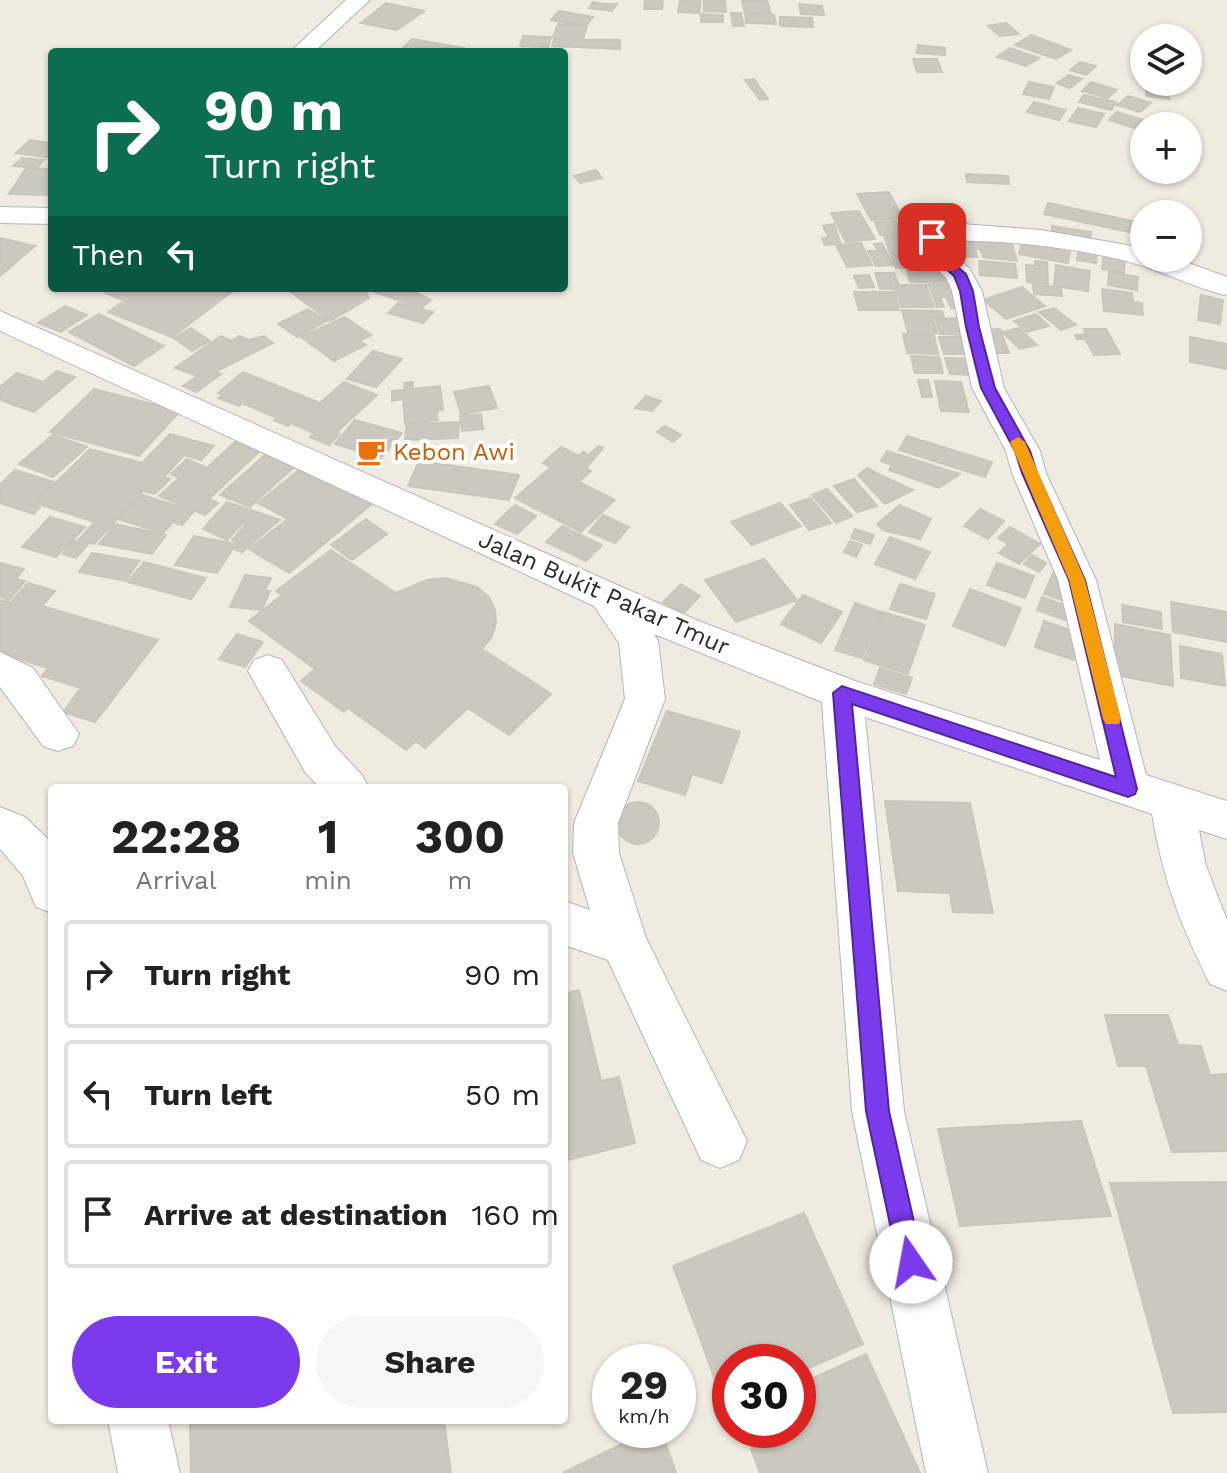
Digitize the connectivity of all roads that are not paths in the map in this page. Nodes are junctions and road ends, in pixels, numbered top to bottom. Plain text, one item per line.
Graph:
1 (359, 0) edge
2 (305, 48) edge
3 (11, 215) edge
4 (48, 216) edge
5 (48, 225) edge
6 (1130, 255) edge
7 (1185, 272) edge
8 (1224, 286) dead end
9 (0, 320) edge
10 (608, 597) junction
11 (0, 668) edge
12 (268, 671) dead end
13 (842, 693) junction
14 (58, 734) dead end
15 (343, 784) edge
16 (1128, 789) junction
17 (1172, 804) junction
18 (1227, 820) edge
19 (0, 826) edge
20 (48, 879) edge
21 (568, 924) edge
22 (624, 943) junction
23 (1227, 968) edge
24 (720, 1141) dead end
25 (139, 1424) edge
26 (149, 1473) edge
27 (957, 1473) edge

1 - 2 street
3 - 4 street
3 - 5 street
6 - 16 street
7 - 8 street
9 - 10 street, Jalan Bukit Pakar Tmur
10 - 13 street, Jalan Bukit Pakar Tmur
10 - 22 street
11 - 14 street
12 - 15 street
13 - 16 street, Jalan Bukit Pakar Tmur
13 - 27 street
16 - 17 street, Jalan Bukit Pakar Tmur
17 - 18 street, Jalan Bukit Pakar Tmur
17 - 23 street
19 - 20 street
21 - 22 street
22 - 24 street
25 - 26 street

